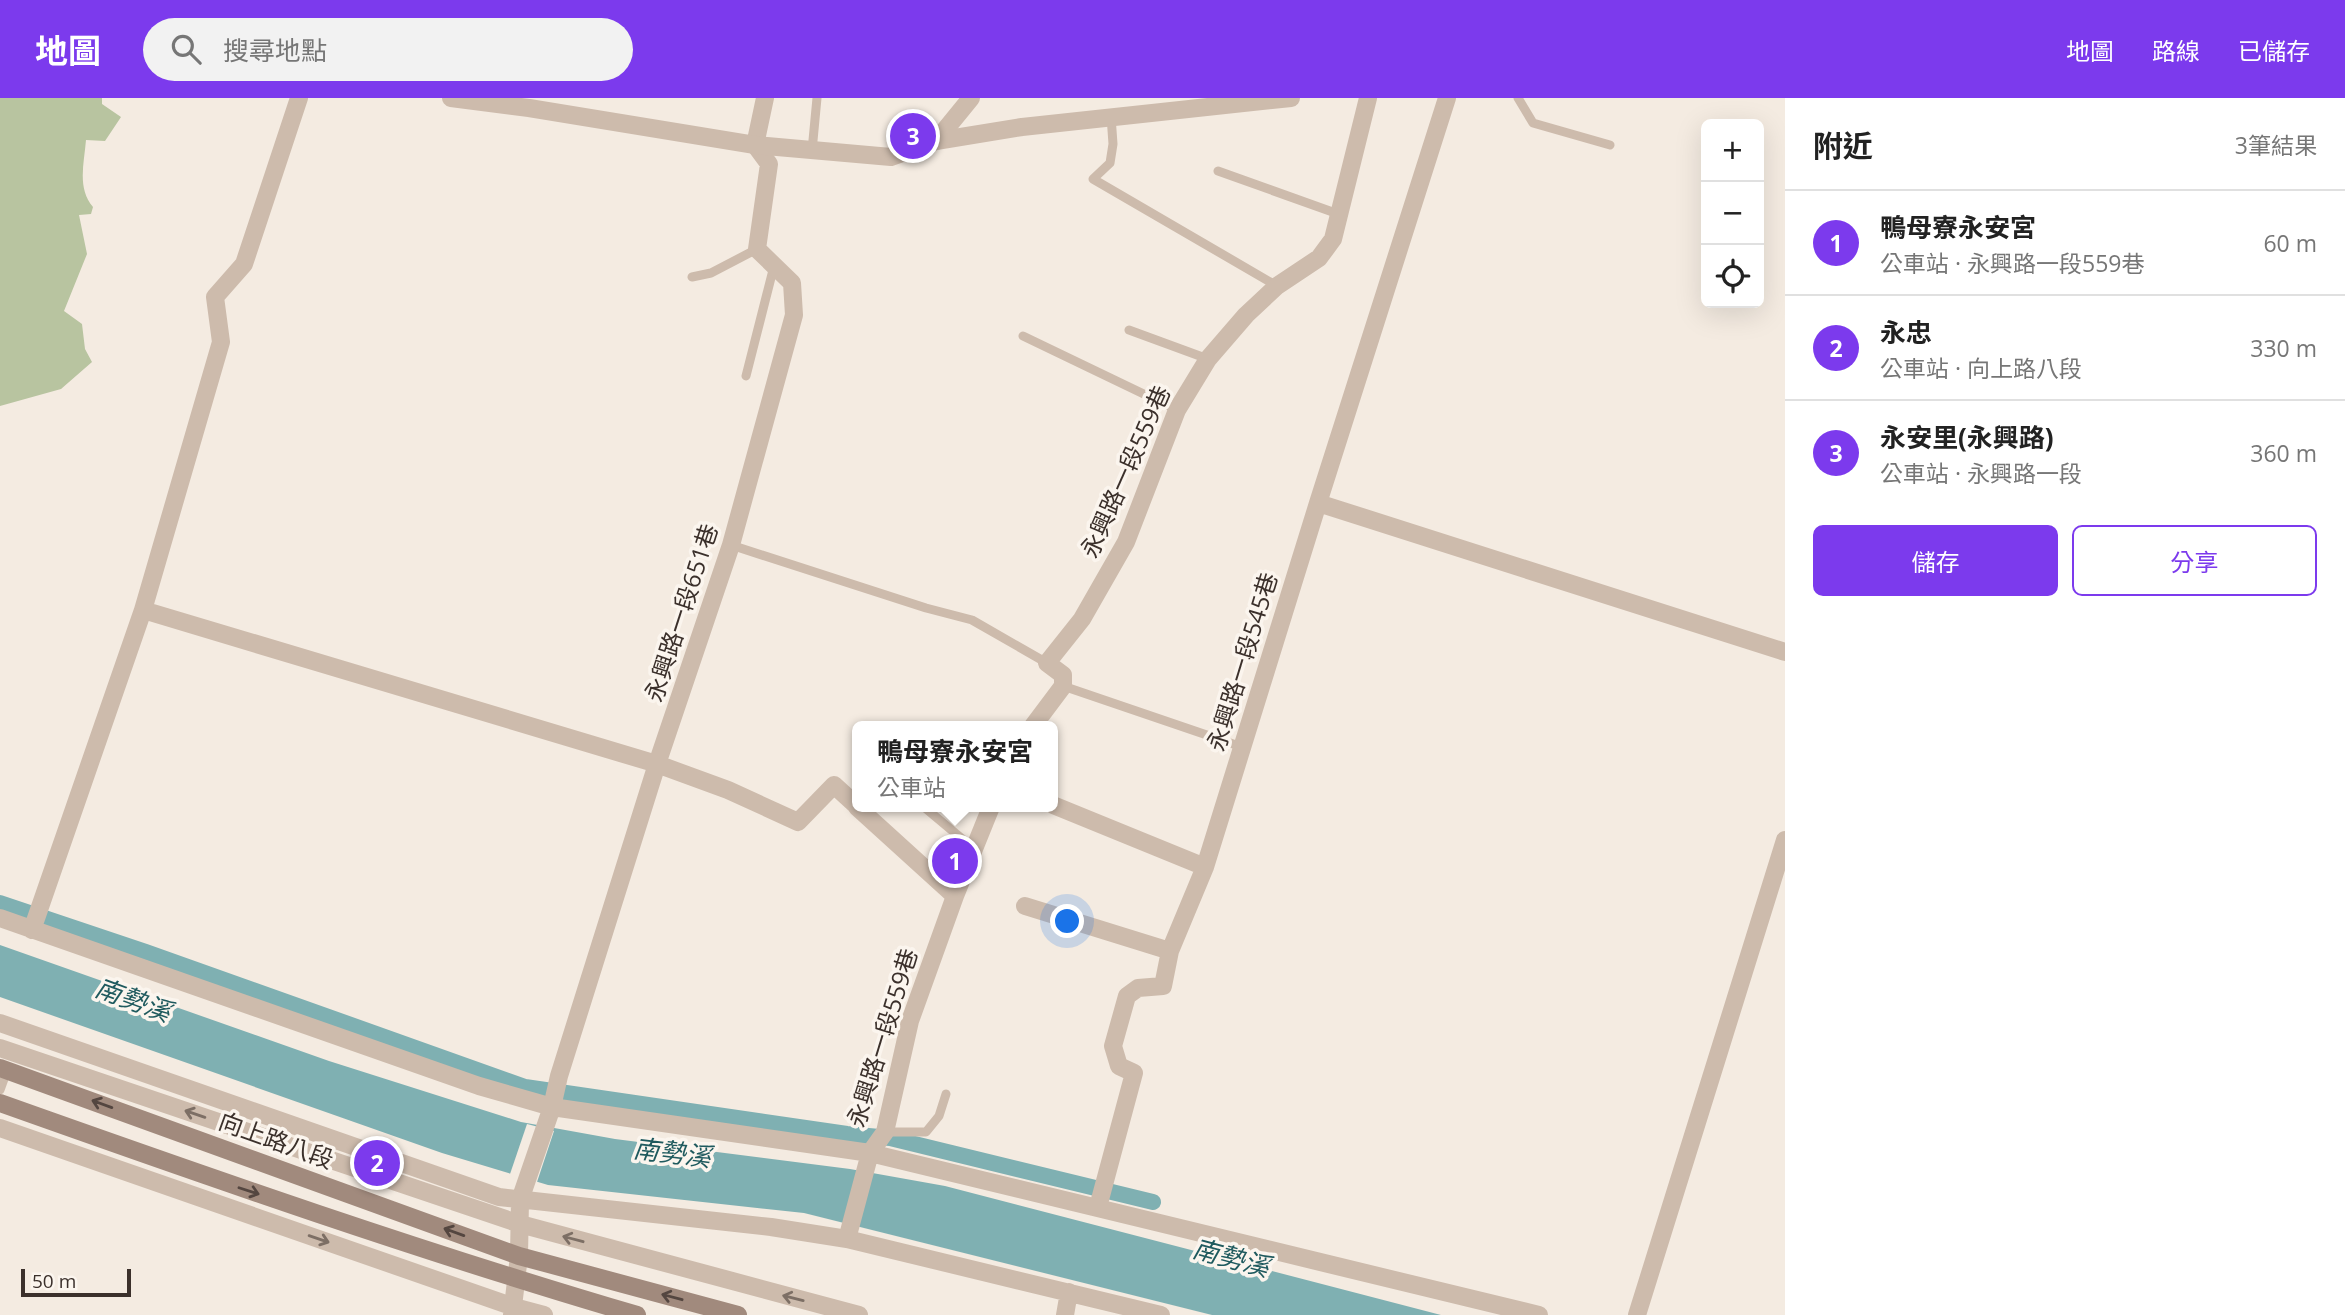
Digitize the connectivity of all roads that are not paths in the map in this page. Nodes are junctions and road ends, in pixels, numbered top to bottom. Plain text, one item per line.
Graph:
1 (299, 98) edge
2 (451, 98) edge
3 (765, 98) edge
4 (817, 98) edge
5 (971, 98) edge
6 (1291, 98) edge
7 (1368, 98) edge
8 (1447, 98) edge
9 (1518, 98) edge
10 (1111, 116) junction
11 (936, 141) junction
12 (755, 145) junction
13 (1610, 145) dead end
14 (813, 151) junction
15 (1218, 172) dead end
16 (1341, 215) junction
17 (757, 249) junction
18 (774, 266) junction
19 (692, 277) dead end
20 (1277, 286) junction
21 (1129, 330) dead end
22 (1023, 335) dead end
23 (1208, 359) junction
24 (746, 376) dead end
25 (1177, 410) junction
26 (1318, 503) junction
27 (732, 545) junction
28 (143, 611) junction
29 (1785, 652) edge
30 (1047, 663) junction
31 (1063, 686) junction
32 (1037, 721) edge
33 (1242, 747) junction
34 (657, 764) junction
35 (852, 802) edge
36 (1058, 807) edge
37 (863, 812) edge
38 (929, 812) edge
39 (989, 812) edge
40 (1785, 840) edge
41 (974, 848) junction
42 (1205, 867) junction
43 (955, 896) junction
44 (1025, 906) dead end
45 (0, 918) edge
46 (32, 930) junction
47 (1170, 951) junction
48 (0, 1023) edge
49 (6, 1060) edge
50 (0, 1090) edge
51 (946, 1094) dead end
52 (0, 1103) edge
53 (552, 1107) junction
54 (0, 1128) edge
55 (885, 1132) junction
56 (868, 1160) junction
57 (520, 1200) junction
58 (1098, 1207) junction
59 (520, 1224) junction
60 (849, 1233) junction
61 (519, 1256) junction
62 (517, 1280) junction
63 (1069, 1292) junction
64 (513, 1311) edge
65 (544, 1315) edge
66 (637, 1315) edge
67 (738, 1315) edge
68 (859, 1315) edge
69 (1065, 1315) edge
70 (1161, 1315) edge
71 (1539, 1315) edge
72 (1637, 1315) edge

1 - 28 street
2 - 12 street
3 - 12 street
4 - 14 lane
5 - 11 street
6 - 10 street
7 - 16 street, 永興路一段559巷
8 - 26 street, 永興路一段545巷
9 - 13 lane
10 - 11 street
10 - 20 lane
11 - 14 street
12 - 14 street
12 - 17 street
15 - 16 lane
16 - 20 street, 永興路一段559巷
17 - 18 street, 永興路一段651巷
17 - 19 lane
18 - 24 lane
18 - 27 street, 永興路一段651巷
20 - 23 street, 永興路一段559巷
21 - 23 lane
22 - 25 lane
23 - 25 street, 永興路一段559巷
25 - 30 street, 永興路一段559巷
26 - 29 street
26 - 33 street, 永興路一段545巷
27 - 30 lane
27 - 34 street, 永興路一段651巷
28 - 34 street
28 - 46 street
30 - 31 street
31 - 32 street
31 - 33 lane
33 - 42 street, 永興路一段545巷
34 - 35 street
34 - 53 street, 永興路一段651巷
36 - 42 street
37 - 43 street
38 - 41 lane
39 - 41 street, 永興路一段559巷
40 - 72 street
41 - 43 street, 永興路一段559巷
42 - 47 street, 永興路一段545巷
43 - 55 street, 永興路一段559巷
44 - 47 street
45 - 46 street
46 - 53 street
47 - 58 street, 永興路一段545巷
48 - 57 street
49 - 50 lane
59 -> 49 street
61 -> 49 main road, 向上路八段
51 - 55 lane
52 -> 62 main road
53 - 56 street
53 - 57 street, 永興路一段651巷
54 -> 64 street
55 - 56 street, 永興路一段559巷
56 - 58 street
56 - 60 street
57 - 59 street, 永興路一段651巷
57 - 60 street
58 - 71 street
59 - 61 street, 永興路一段651巷
68 -> 59 street
60 - 63 street
61 - 62 street, 永興路一段651巷
67 -> 61 main road, 向上路八段
62 - 64 street, 永興路一段651巷
62 - 66 main road
63 - 69 street
63 - 70 street
64 - 65 street

